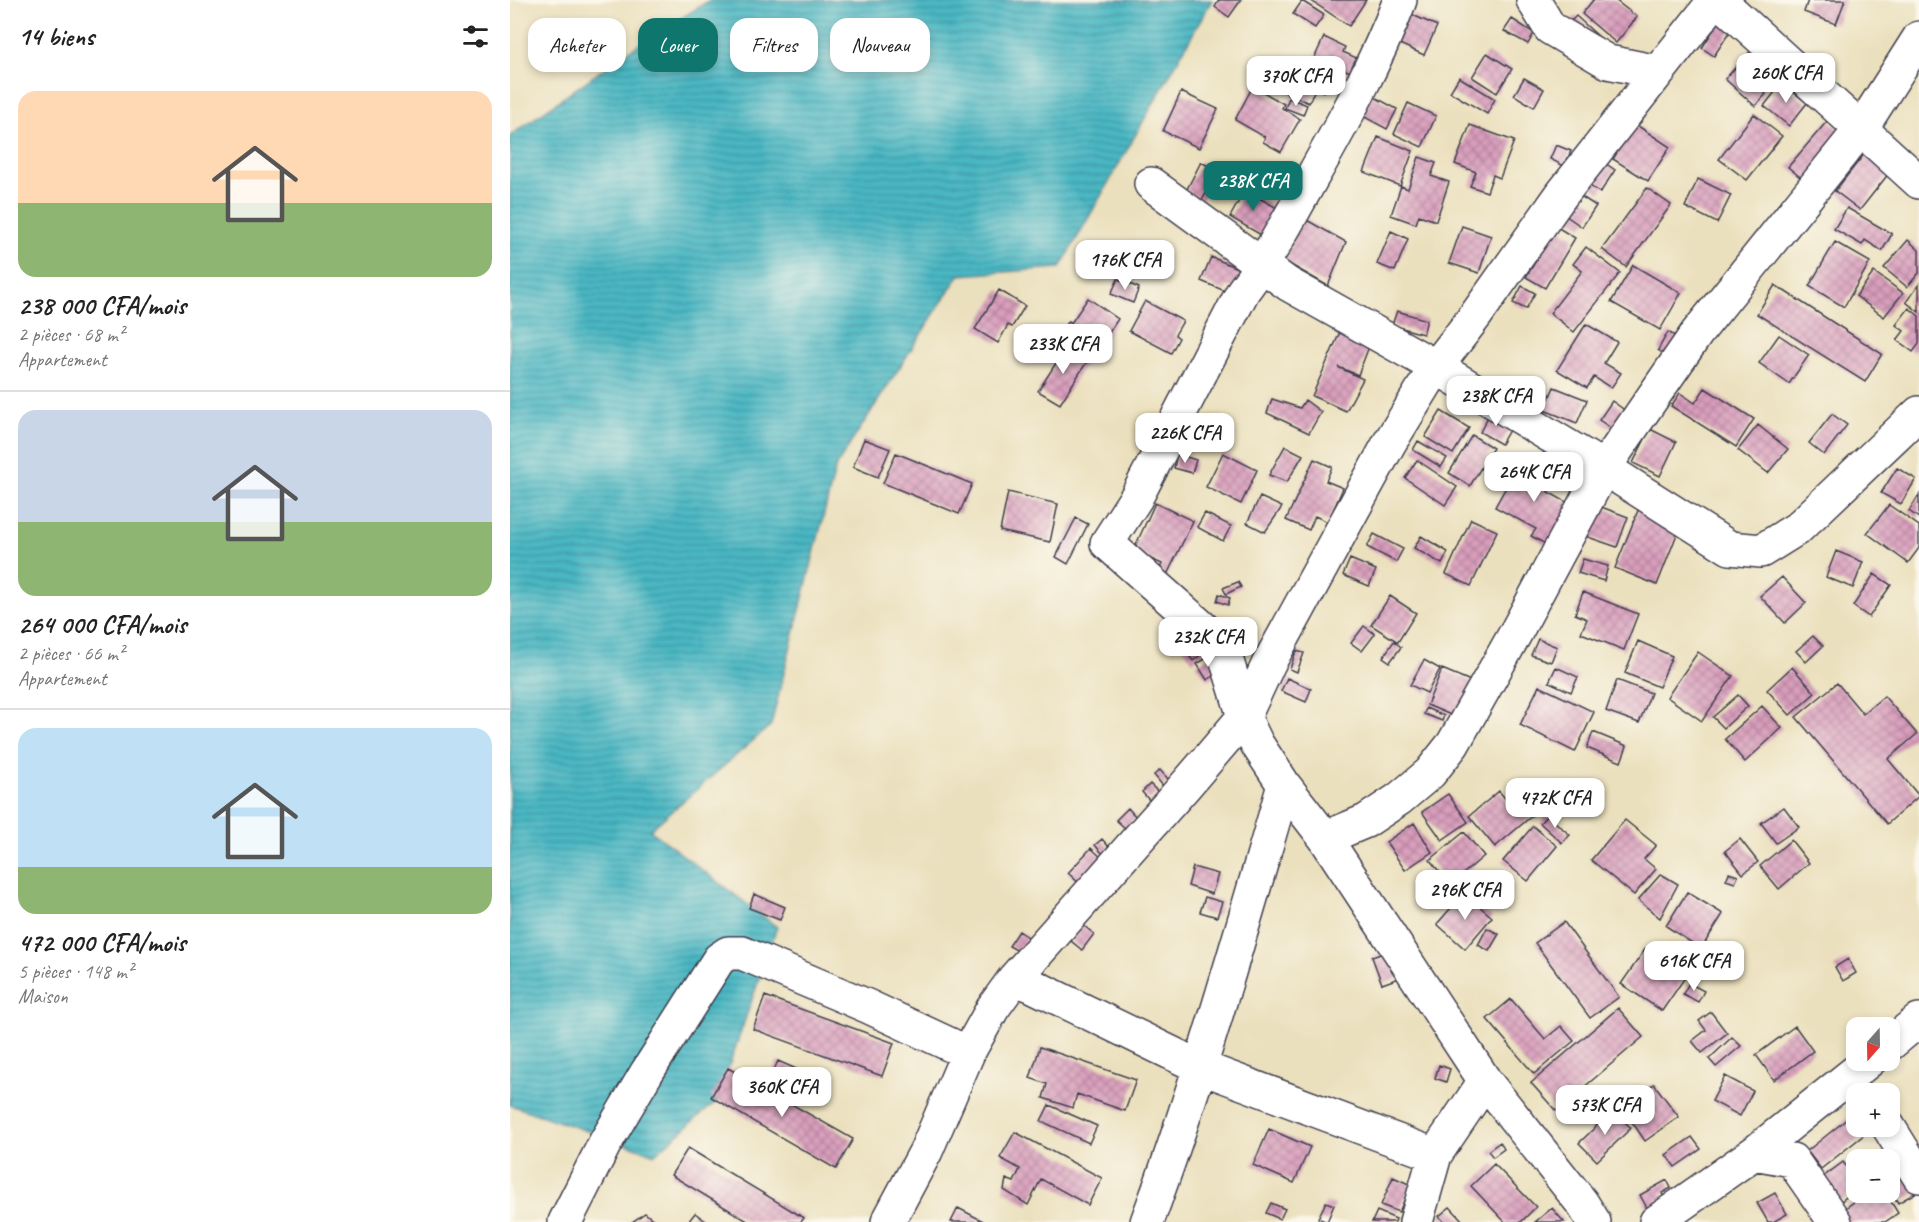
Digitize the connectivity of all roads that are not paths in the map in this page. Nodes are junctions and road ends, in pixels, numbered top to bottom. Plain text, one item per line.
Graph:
1 (1400, 0) edge
2 (1533, 0) edge
3 (1717, 0) edge
4 (1919, 38) edge
5 (1658, 72) junction
6 (1861, 129) junction
7 (1919, 182) edge
8 (1151, 183) dead end
9 (1262, 266) junction
10 (1436, 367) junction
11 (1919, 413) edge
12 (1604, 468) junction
13 (1244, 717) junction
14 (1284, 785) junction
15 (1324, 838) junction
16 (1014, 979) junction
17 (1919, 1020) edge
18 (1900, 1036) edge
19 (968, 1053) junction
20 (1200, 1067) junction
21 (1865, 1076) edge
22 (1485, 1082) junction
23 (1895, 1137) edge
24 (1754, 1153) junction
25 (1435, 1155) junction
26 (1919, 1176) edge
27 (565, 1222) edge
28 (888, 1222) edge
29 (1147, 1222) edge
30 (1416, 1222) edge
31 (1594, 1222) edge
32 (1656, 1222) edge
33 (1835, 1222) edge

1 - 9 street
2 - 5 street
3 - 5 street
3 - 6 street
4 - 6 street
5 - 10 street
6 - 7 street
6 - 12 street
8 - 9 street
9 - 10 street
9 - 13 street
10 - 12 street
10 - 13 street
11 - 12 street
12 - 15 street
13 - 14 street
13 - 16 street
14 - 15 street
14 - 20 street
15 - 22 street
16 - 19 street
16 - 20 street
17 - 18 street
19 - 27 street
19 - 28 street
20 - 25 street
20 - 29 street
21 - 24 street
22 - 25 street
22 - 31 street
23 - 26 street
24 - 32 street
24 - 33 street
25 - 30 street

